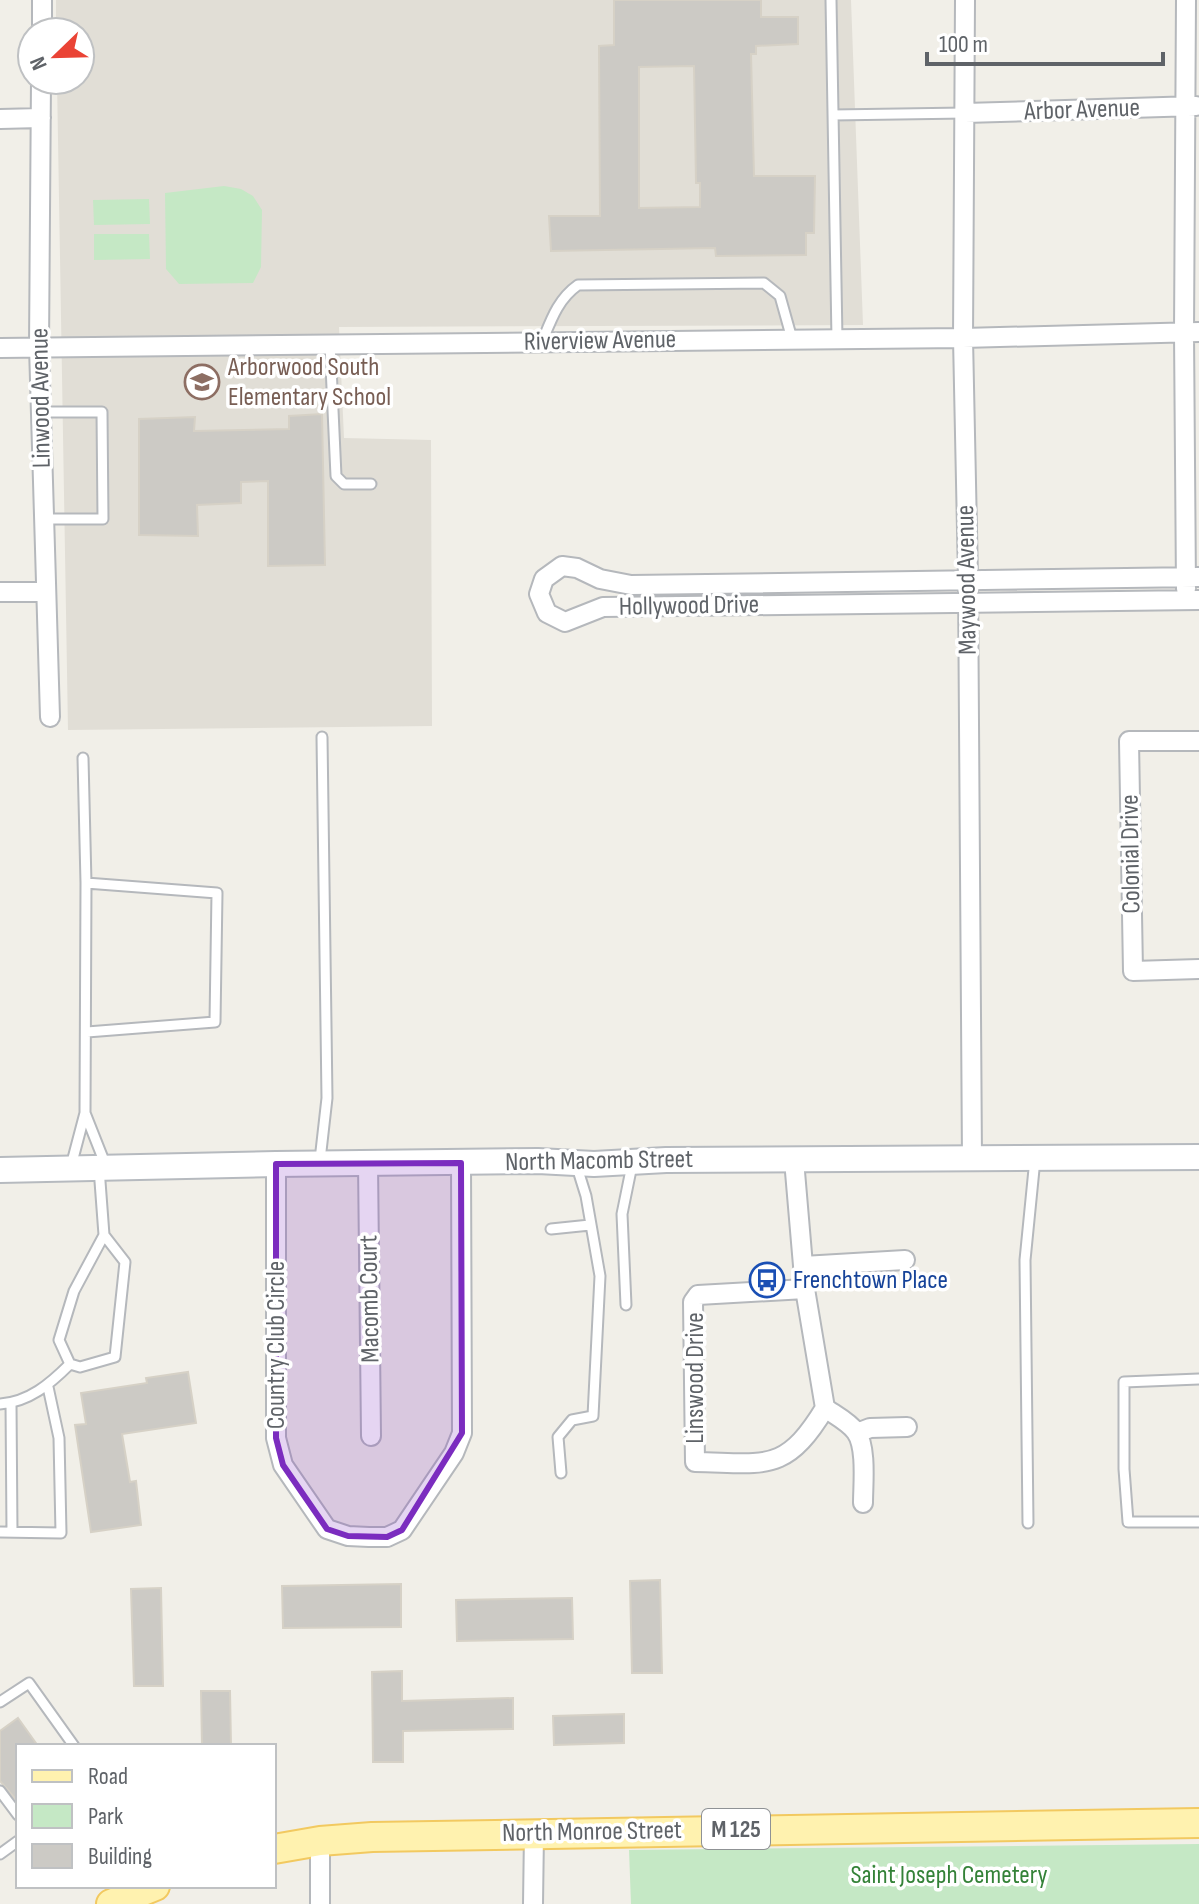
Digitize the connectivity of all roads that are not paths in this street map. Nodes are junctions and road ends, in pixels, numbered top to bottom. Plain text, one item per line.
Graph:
1 (831, 0) edge
2 (965, 0) edge
3 (1186, 0) edge
4 (41, 96) edge
5 (1193, 106) edge
6 (965, 113) junction
7 (833, 115) junction
8 (41, 118) junction
9 (0, 119) edge
10 (1191, 332) edge
11 (963, 338) junction
12 (792, 339) junction
13 (837, 339) junction
14 (542, 342) junction
15 (330, 344) junction
16 (39, 347) junction
17 (0, 348) edge
18 (41, 412) junction
19 (371, 484) dead end
20 (44, 519) junction
21 (1193, 577) edge
22 (968, 578) junction
23 (0, 592) edge
24 (46, 592) junction
25 (1193, 600) edge
26 (968, 602) junction
27 (50, 717) dead end
28 (322, 737) dead end
29 (1199, 741) edge
30 (83, 758) dead end
31 (86, 883) junction
32 (1199, 969) edge
33 (87, 1032) junction
34 (85, 1113) junction
35 (1199, 1157) edge
36 (1035, 1159) junction
37 (794, 1160) junction
38 (972, 1160) junction
39 (632, 1162) junction
40 (368, 1163) junction
41 (461, 1163) junction
42 (576, 1163) junction
43 (276, 1164) junction
44 (320, 1164) junction
45 (103, 1168) junction
46 (70, 1169) junction
47 (0, 1170) edge
48 (590, 1225) junction
49 (551, 1229) dead end
50 (104, 1235) junction
51 (905, 1260) dead end
52 (803, 1266) junction
53 (805, 1289) junction
54 (626, 1305) dead end
55 (70, 1364) junction
56 (1199, 1379) edge
57 (48, 1387) junction
58 (11, 1403) junction
59 (0, 1404) edge
60 (825, 1408) junction
61 (907, 1427) dead end
62 (857, 1433) junction
63 (371, 1436) dead end
64 (561, 1473) dead end
65 (863, 1503) dead end
66 (1199, 1522) edge
67 (1028, 1523) dead end
68 (0, 1532) edge
69 (12, 1532) junction
70 (0, 1702) edge
71 (73, 1744) edge
72 (0, 1791) edge
73 (16, 1812) edge
74 (1199, 1823) edge
75 (534, 1833) junction
76 (320, 1841) junction
77 (276, 1849) edge
78 (150, 1888) edge
79 (111, 1904) edge
80 (320, 1904) edge
81 (533, 1904) edge

1 - 7 lane
2 - 6 street, Maywood Avenue
3 - 5 street
4 - 8 street, Linwood Avenue
5 - 6 street, Arbor Avenue
5 - 10 street
6 - 7 lane
6 - 11 street, Maywood Avenue
7 - 13 lane
8 - 9 street
8 - 16 street, Linwood Avenue
10 - 11 street, Riverview Avenue
10 - 21 street
11 - 13 street, Riverview Avenue
11 - 22 street, Maywood Avenue
12 - 13 street, Riverview Avenue
12 - 14 street, Riverview Avenue
12 - 14 lane
14 - 15 street, Riverview Avenue
15 - 16 street, Riverview Avenue
15 - 19 lane
16 - 17 street, Riverview Avenue
16 - 18 street, Linwood Avenue
18 - 20 street, Linwood Avenue
18 - 20 lane
20 - 24 street, Linwood Avenue
21 - 22 street, Hollywood Drive
21 - 25 street
22 - 26 street, Maywood Avenue
22 - 26 street, Hollywood Drive
23 - 24 street
24 - 27 street, Linwood Avenue
25 - 26 street, Hollywood Drive
26 - 38 street, Maywood Avenue
28 - 44 lane
29 - 32 street, Colonial Drive
30 - 31 lane
31 - 33 lane
31 - 33 lane
33 - 34 lane
34 - 45 lane
34 - 46 lane
35 - 36 street, North Macomb Street
36 - 38 street, North Macomb Street
36 - 67 lane
37 - 38 street, North Macomb Street
37 - 39 street, North Macomb Street
37 - 52 street
39 - 42 street, North Macomb Street
39 - 54 lane
40 - 41 street, North Macomb Street
40 - 44 street, North Macomb Street
40 - 63 street, Macomb Court
41 - 42 street, North Macomb Street
41 - 43 street, Country Club Circle
42 - 48 lane
43 - 44 street, North Macomb Street
43 - 45 street, North Macomb Street
45 - 46 street, North Macomb Street
45 - 50 lane
46 - 47 street, North Macomb Street
48 - 49 lane
48 - 64 lane
50 - 55 lane
50 - 55 lane
51 - 52 street
52 - 53 street
53 - 60 street
53 - 60 street, Linswood Drive
55 - 57 lane
56 - 66 lane
57 - 58 lane
57 - 69 lane
58 - 59 lane
58 - 69 lane
60 - 62 street
61 - 62 street
62 - 65 street
68 - 69 lane
70 - 71 lane
72 - 73 lane
74 - 75 main road, North Monroe Street / M 125
75 - 76 main road, North Monroe Street / M 125
75 - 81 street
76 - 77 main road, North Monroe Street / M 125
76 - 80 street
78 - 79 main road

